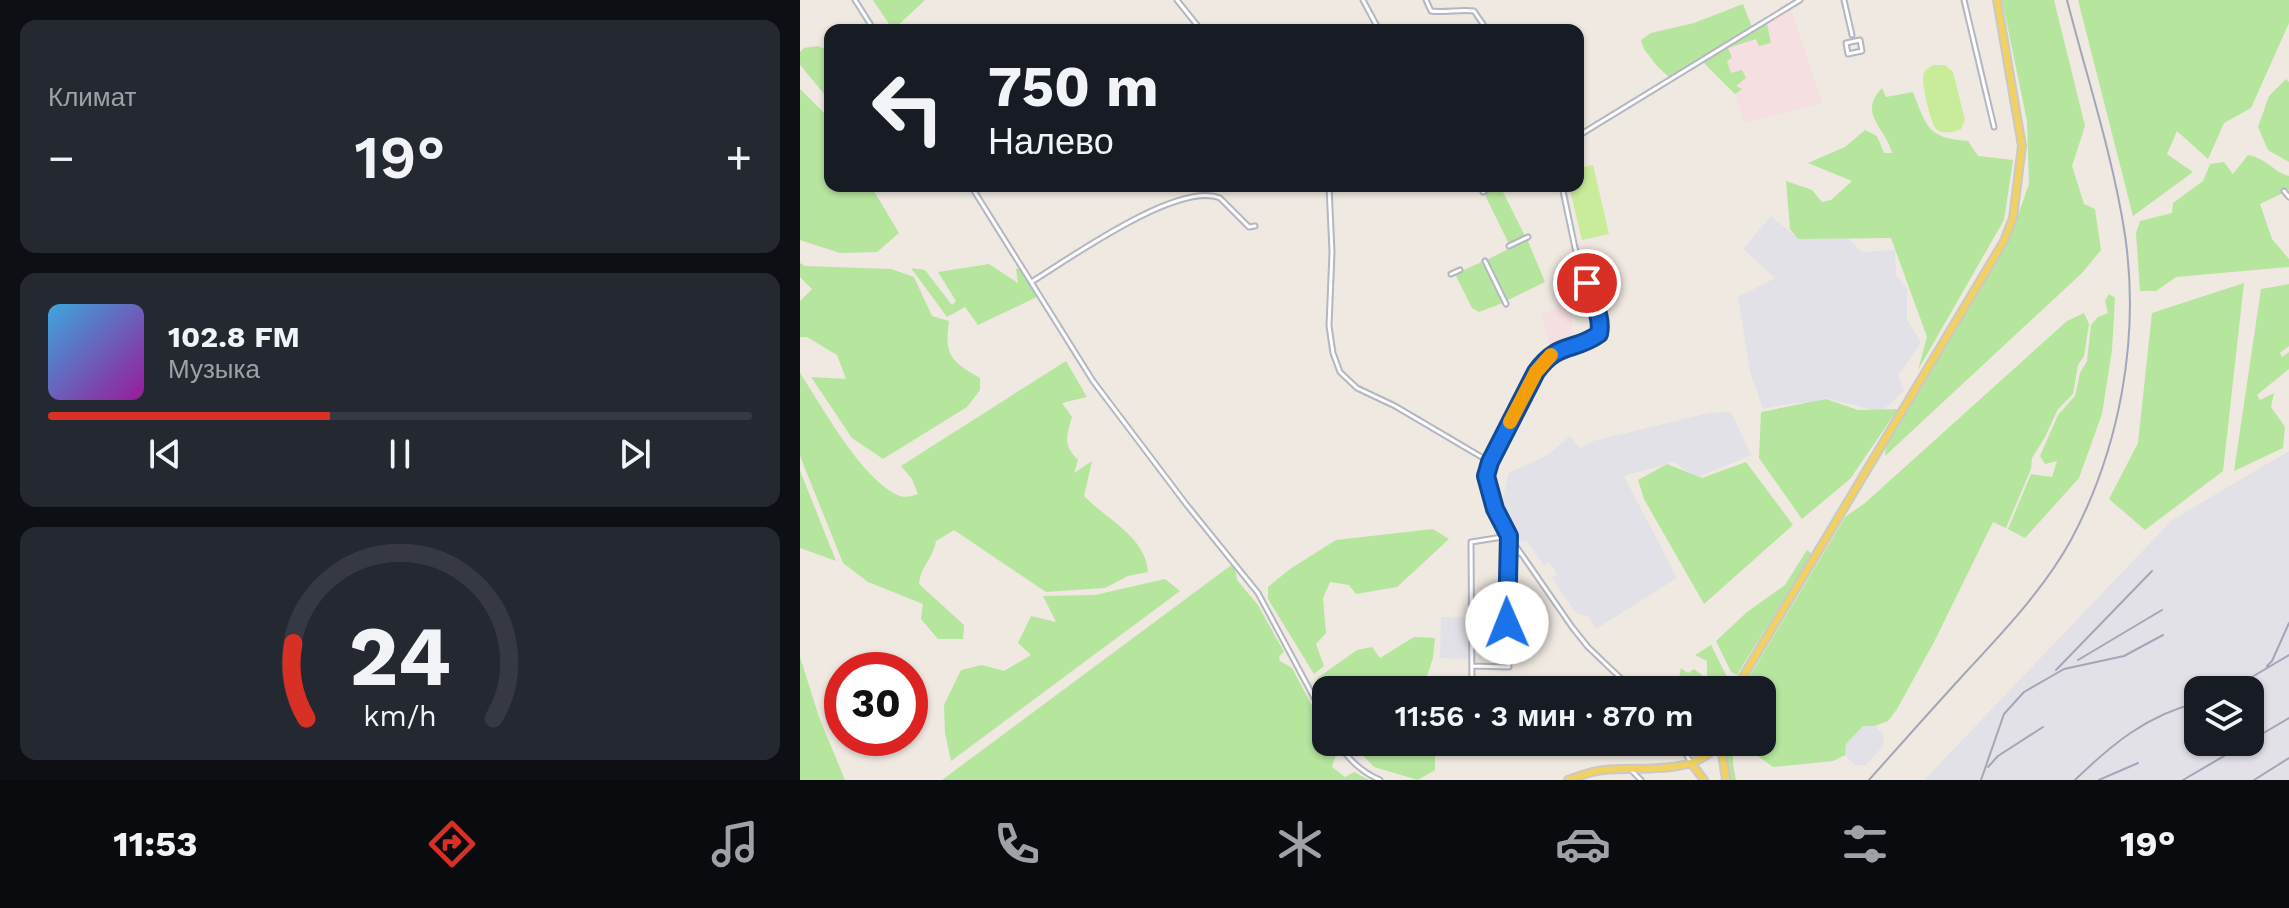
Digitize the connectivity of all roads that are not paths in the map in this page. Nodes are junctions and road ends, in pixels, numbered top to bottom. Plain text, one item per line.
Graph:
1 (855, 0) edge
2 (1177, 0) edge
3 (1363, 0) edge
4 (1426, 0) edge
5 (1800, 0) edge
6 (1844, 0) edge
7 (1964, 0) edge
8 (1997, 0) edge
9 (870, 24) edge
10 (1196, 24) edge
11 (1376, 24) edge
12 (1483, 24) edge
13 (1852, 35) dead end
14 (1846, 43) joint
15 (1994, 127) dead end
16 (1584, 132) edge
17 (2284, 191) dead end
18 (975, 192) edge
19 (1329, 192) edge
20 (1563, 192) edge
21 (2289, 197) edge
22 (1255, 226) dead end
23 (1528, 237) dead end
24 (1509, 246) dead end
25 (1485, 261) dead end
26 (1460, 270) dead end
27 (1451, 274) dead end
28 (1033, 281) junction
29 (1506, 304) dead end
30 (1490, 462) junction
31 (1509, 536) junction
32 (1520, 552) junction
33 (1507, 561) junction
34 (1472, 666) junction
35 (1472, 676) edge
36 (1619, 676) edge
37 (1743, 676) edge
38 (1312, 694) edge
39 (1347, 756) edge
40 (1687, 756) edge
41 (1708, 756) edge
42 (1722, 756) edge
43 (1692, 764) junction
44 (1630, 768) junction
45 (1380, 780) edge
46 (1568, 780) edge
47 (1641, 780) edge
48 (1704, 780) edge
49 (1726, 780) edge

1 - 9 street
2 - 10 street
3 - 11 street
4 - 12 street
5 - 16 street
6 - 13 street
7 - 15 street
8 - 37 main road
14 - 14 street
17 - 21 street
18 - 28 street
19 - 30 street
20 - 30 street
22 - 28 street
23 - 24 street
25 - 29 street
26 - 27 street
28 - 38 street
30 - 31 street
31 - 32 street
31 - 33 street
31 - 34 street
32 - 33 street
32 - 36 street
33 - 34 street
34 - 35 street
39 - 45 street
40 - 43 street
41 - 43 main road
42 - 49 main road
43 - 44 main road
43 - 48 main road
44 - 46 main road
44 - 47 street

